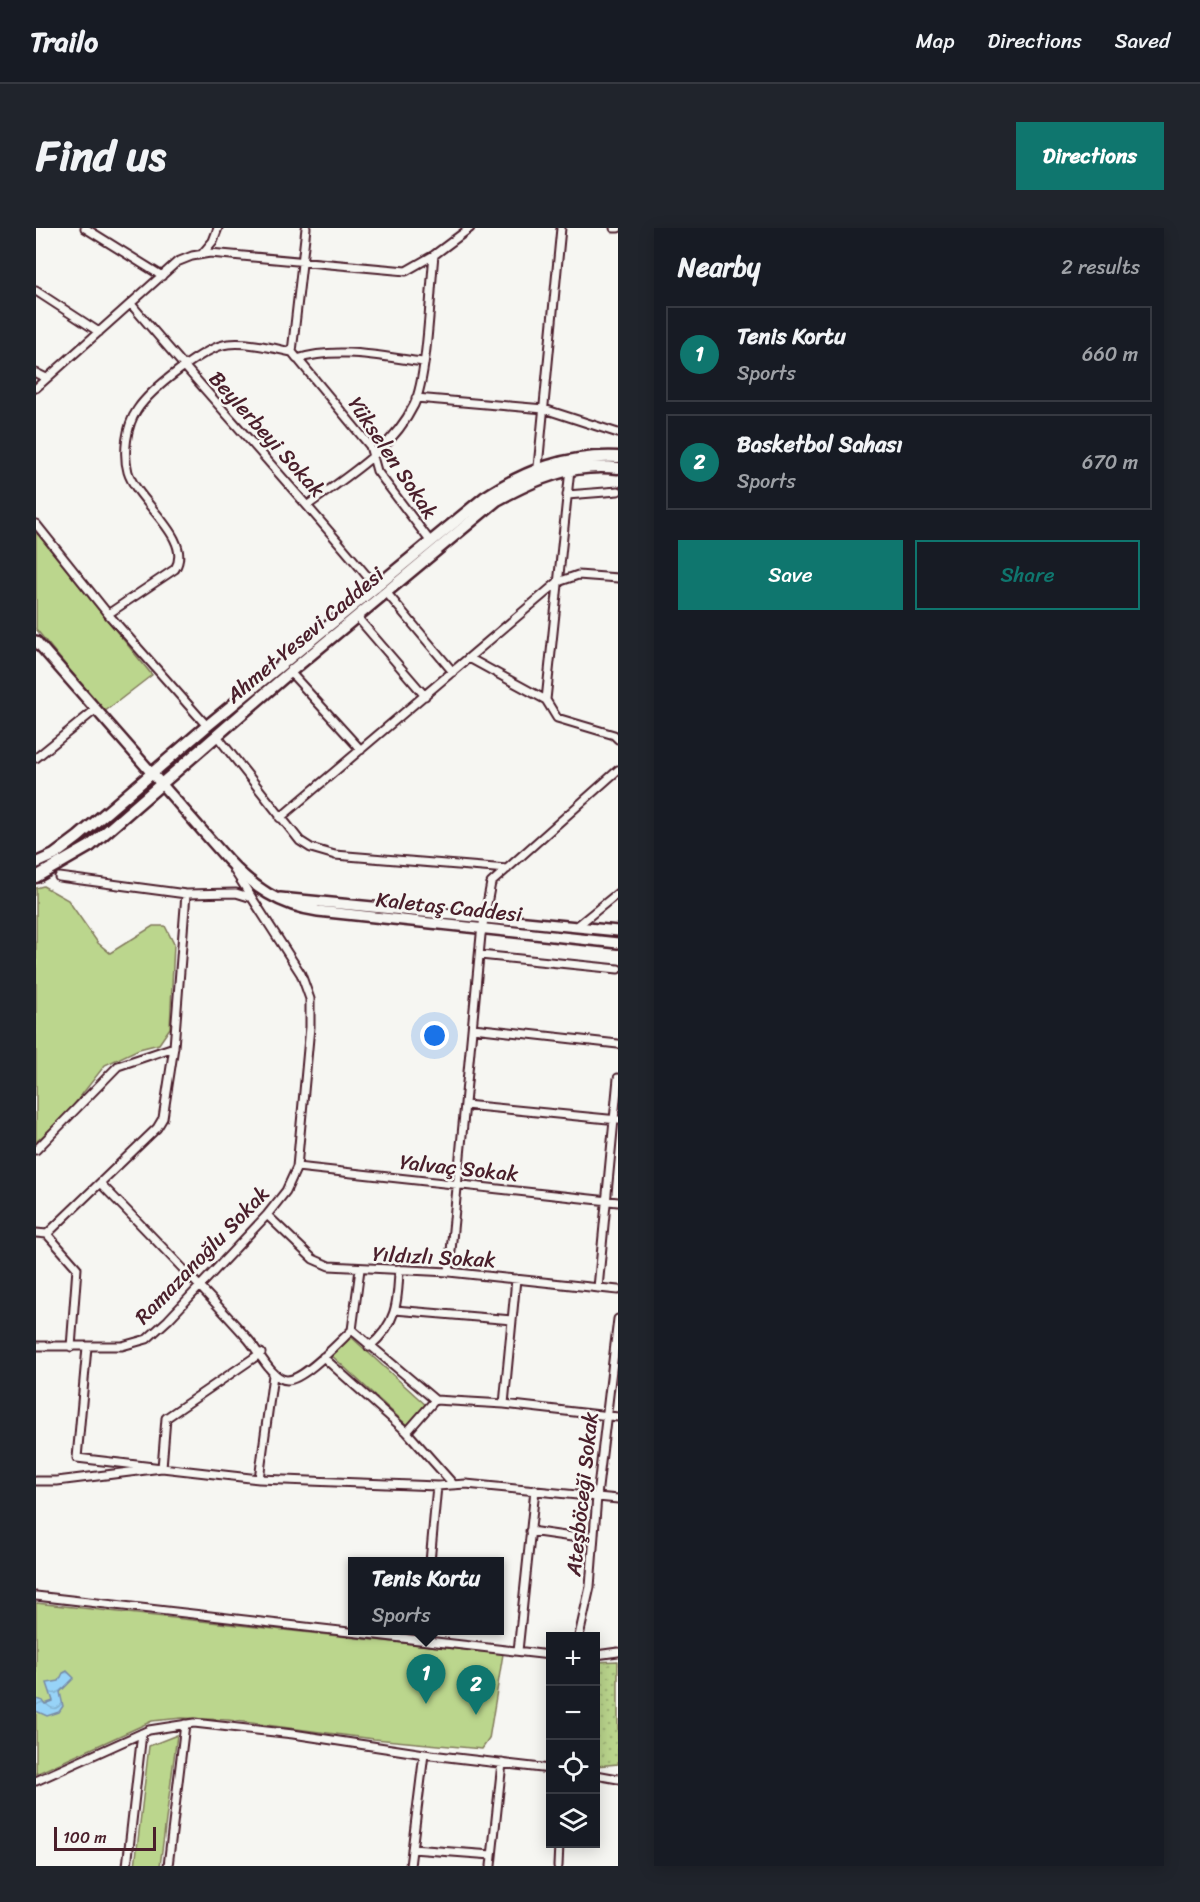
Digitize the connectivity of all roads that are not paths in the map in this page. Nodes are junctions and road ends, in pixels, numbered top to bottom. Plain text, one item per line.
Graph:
1 (85, 228) edge
2 (218, 228) edge
3 (306, 228) edge
4 (470, 228) edge
5 (561, 228) edge
6 (202, 254) junction
7 (434, 255) junction
8 (303, 263) junction
9 (162, 276) junction
10 (36, 291) edge
11 (131, 304) junction
12 (99, 332) junction
13 (295, 356) junction
14 (423, 362) junction
15 (185, 367) junction
16 (36, 373) edge
17 (46, 378) junction
18 (36, 388) edge
19 (416, 398) junction
20 (544, 409) junction
21 (618, 433) edge
22 (373, 457) junction
23 (618, 457) edge
24 (538, 467) junction
25 (618, 468) edge
26 (570, 469) junction
27 (618, 491) edge
28 (567, 495) junction
29 (308, 505) junction
30 (36, 524) edge
31 (430, 541) junction
32 (618, 578) edge
33 (558, 582) junction
34 (382, 590) junction
35 (108, 614) junction
36 (357, 617) junction
37 (36, 641) edge
38 (469, 658) junction
39 (290, 672) junction
40 (453, 672) junction
41 (425, 696) junction
42 (546, 700) junction
43 (95, 710) junction
44 (207, 726) junction
45 (217, 736) junction
46 (618, 739) edge
47 (361, 750) junction
48 (36, 758) edge
49 (618, 770) edge
50 (152, 773) junction
51 (162, 783) junction
52 (280, 818) junction
53 (228, 860) junction
54 (36, 863) edge
55 (507, 869) junction
56 (36, 877) edge
57 (59, 877) dead end
58 (618, 893) edge
59 (186, 894) junction
60 (252, 898) junction
61 (278, 899) junction
62 (483, 918) junction
63 (576, 927) junction
64 (482, 929) junction
65 (618, 931) edge
66 (618, 943) edge
67 (480, 955) junction
68 (618, 969) edge
69 (473, 1028) junction
70 (618, 1044) edge
71 (174, 1047) junction
72 (618, 1078) edge
73 (465, 1105) junction
74 (616, 1120) edge
75 (616, 1132) edge
76 (36, 1150) edge
77 (297, 1167) junction
78 (100, 1183) junction
79 (457, 1184) junction
80 (607, 1201) junction
81 (618, 1202) edge
82 (267, 1215) junction
83 (36, 1233) edge
84 (47, 1234) junction
85 (360, 1269) junction
86 (399, 1269) junction
87 (449, 1272) junction
88 (516, 1279) junction
89 (201, 1286) junction
90 (598, 1288) junction
91 (618, 1290) edge
92 (395, 1311) junction
93 (618, 1319) edge
94 (512, 1320) junction
95 (352, 1330) junction
96 (36, 1346) edge
97 (71, 1347) junction
98 (87, 1347) junction
99 (369, 1347) junction
100 (261, 1353) junction
101 (323, 1357) junction
102 (273, 1375) junction
103 (435, 1400) junction
104 (504, 1404) junction
105 (607, 1416) junction
106 (618, 1418) edge
107 (407, 1432) junction
108 (162, 1468) junction
109 (259, 1479) junction
110 (36, 1480) edge
111 (454, 1485) junction
112 (437, 1486) junction
113 (535, 1490) junction
114 (597, 1496) junction
115 (618, 1499) edge
116 (530, 1531) junction
117 (593, 1540) junction
118 (430, 1557) edge
119 (36, 1596) edge
120 (348, 1631) edge
121 (580, 1632) edge
122 (387, 1635) edge
123 (423, 1635) edge
124 (423, 1639) junction
125 (518, 1651) junction
126 (618, 1652) edge
127 (546, 1654) edge
128 (600, 1654) edge
129 (185, 1725) junction
130 (142, 1733) junction
131 (424, 1754) junction
132 (502, 1763) junction
133 (546, 1768) edge
134 (600, 1777) edge
135 (618, 1779) edge
136 (36, 1781) edge
137 (559, 1848) edge
138 (412, 1849) junction
139 (492, 1856) junction
140 (127, 1866) edge
141 (168, 1866) edge
142 (410, 1866) edge
143 (491, 1866) edge
144 (558, 1866) edge

1 - 9 street
2 - 6 street
3 - 8 street
4 - 7 street
5 - 20 street
6 - 8 street
6 - 9 street
7 - 8 street
7 - 14 street
8 - 13 street
9 - 11 street
10 - 12 street
11 - 12 street
11 - 15 street, Beylerbeyi Sokak
12 - 17 street
13 - 14 street
13 - 15 street
13 - 22 street, Yükselen Sokak
14 - 19 street
15 - 29 street, Beylerbeyi Sokak
15 - 35 street
16 - 17 street
17 - 18 street
19 - 20 street
19 - 22 street
20 - 21 street
20 - 24 street
22 - 29 street
22 - 31 street, Yükselen Sokak
23 - 24 main road, Ahmet Yesevi Caddesi
24 - 31 main road, Ahmet Yesevi Caddesi
25 - 26 main road, Ahmet Yesevi Caddesi
26 - 28 street
26 - 34 main road, Ahmet Yesevi Caddesi
27 - 28 street
28 - 33 street
29 - 34 street, Beylerbeyi Sokak
30 - 35 street
31 - 34 main road, Ahmet Yesevi Caddesi
32 - 33 street
33 - 38 street
33 - 42 street
34 - 36 main road, Ahmet Yesevi Caddesi
34 - 40 street, Beylerbeyi Sokak
34 - 44 main road, Ahmet Yesevi Caddesi
35 - 44 street
36 - 39 main road, Ahmet Yesevi Caddesi
36 - 41 street
37 - 43 street, Kaletaş Caddesi
38 - 40 street
38 - 42 street
39 - 45 main road, Ahmet Yesevi Caddesi
39 - 47 street
40 - 41 street
41 - 47 street
42 - 46 street
43 - 48 street
43 - 50 street, Kaletaş Caddesi
44 - 50 main road, Ahmet Yesevi Caddesi
45 - 51 main road, Ahmet Yesevi Caddesi
45 - 52 street
47 - 52 street
49 - 55 street
50 - 51 street, Kaletaş Caddesi
50 - 54 main road, Ahmet Yesevi Caddesi
51 - 53 street, Kaletaş Caddesi
51 - 56 main road, Ahmet Yesevi Caddesi
52 - 55 street
53 - 60 street, Ramazanoğlu Sokak
53 - 61 street, Kaletaş Caddesi
55 - 62 street
57 - 59 street
58 - 63 street
59 - 60 street
59 - 71 street
60 - 77 street, Ramazanoğlu Sokak
61 - 62 street, Kaletaş Caddesi
61 - 64 street, Kaletaş Caddesi
62 - 63 street, Kaletaş Caddesi
62 - 64 street
63 - 65 street, Kaletaş Caddesi
64 - 66 street, Kaletaş Caddesi
64 - 67 street
67 - 68 street
67 - 69 street
69 - 70 street
69 - 73 street
71 - 76 street
71 - 78 street
72 - 74 street
73 - 74 street
73 - 79 street
74 - 75 street
75 - 80 street
77 - 79 street, Yalvaç Sokak
77 - 82 street, Ramazanoğlu Sokak
78 - 84 street
78 - 89 street
79 - 80 street, Yalvaç Sokak
79 - 87 street
80 - 81 street, Yalvaç Sokak
80 - 90 street
82 - 85 street, Yıldızlı Sokak
82 - 89 street, Ramazanoğlu Sokak
83 - 84 street
84 - 97 street
85 - 86 street, Yıldızlı Sokak
85 - 95 street
86 - 87 street, Yıldızlı Sokak
86 - 92 street
87 - 88 street, Yıldızlı Sokak
88 - 90 street, Yıldızlı Sokak
88 - 94 street
89 - 98 street, Ramazanoğlu Sokak
89 - 100 street
90 - 91 street, Yıldızlı Sokak
92 - 94 street
92 - 99 street
93 - 105 street, Ateşböceği Sokak
94 - 104 street
95 - 99 street
95 - 101 street
96 - 97 street, Ramazanoğlu Sokak
97 - 98 street, Ramazanoğlu Sokak
98 - 108 street
99 - 103 street
100 - 102 street
100 - 108 street
101 - 102 street
101 - 107 street
102 - 109 street
103 - 104 street
103 - 107 street
104 - 105 street
105 - 106 street
105 - 114 street, Ateşböceği Sokak
107 - 111 street
108 - 109 street
108 - 110 street
109 - 112 street
111 - 112 street
111 - 113 street
112 - 118 street
113 - 114 street
113 - 116 street
114 - 115 street
114 - 117 street, Ateşböceği Sokak
116 - 117 street
116 - 125 street
117 - 121 street, Ateşböceği Sokak
119 - 120 street
122 - 124 street
123 - 124 street
124 - 125 street
125 - 127 street
126 - 128 street
129 - 130 street
129 - 131 street
129 - 141 street
130 - 136 street
130 - 140 street
131 - 132 street
131 - 138 street
132 - 133 street
132 - 139 street
134 - 135 street
137 - 144 street
138 - 139 street
138 - 142 street
139 - 143 street

